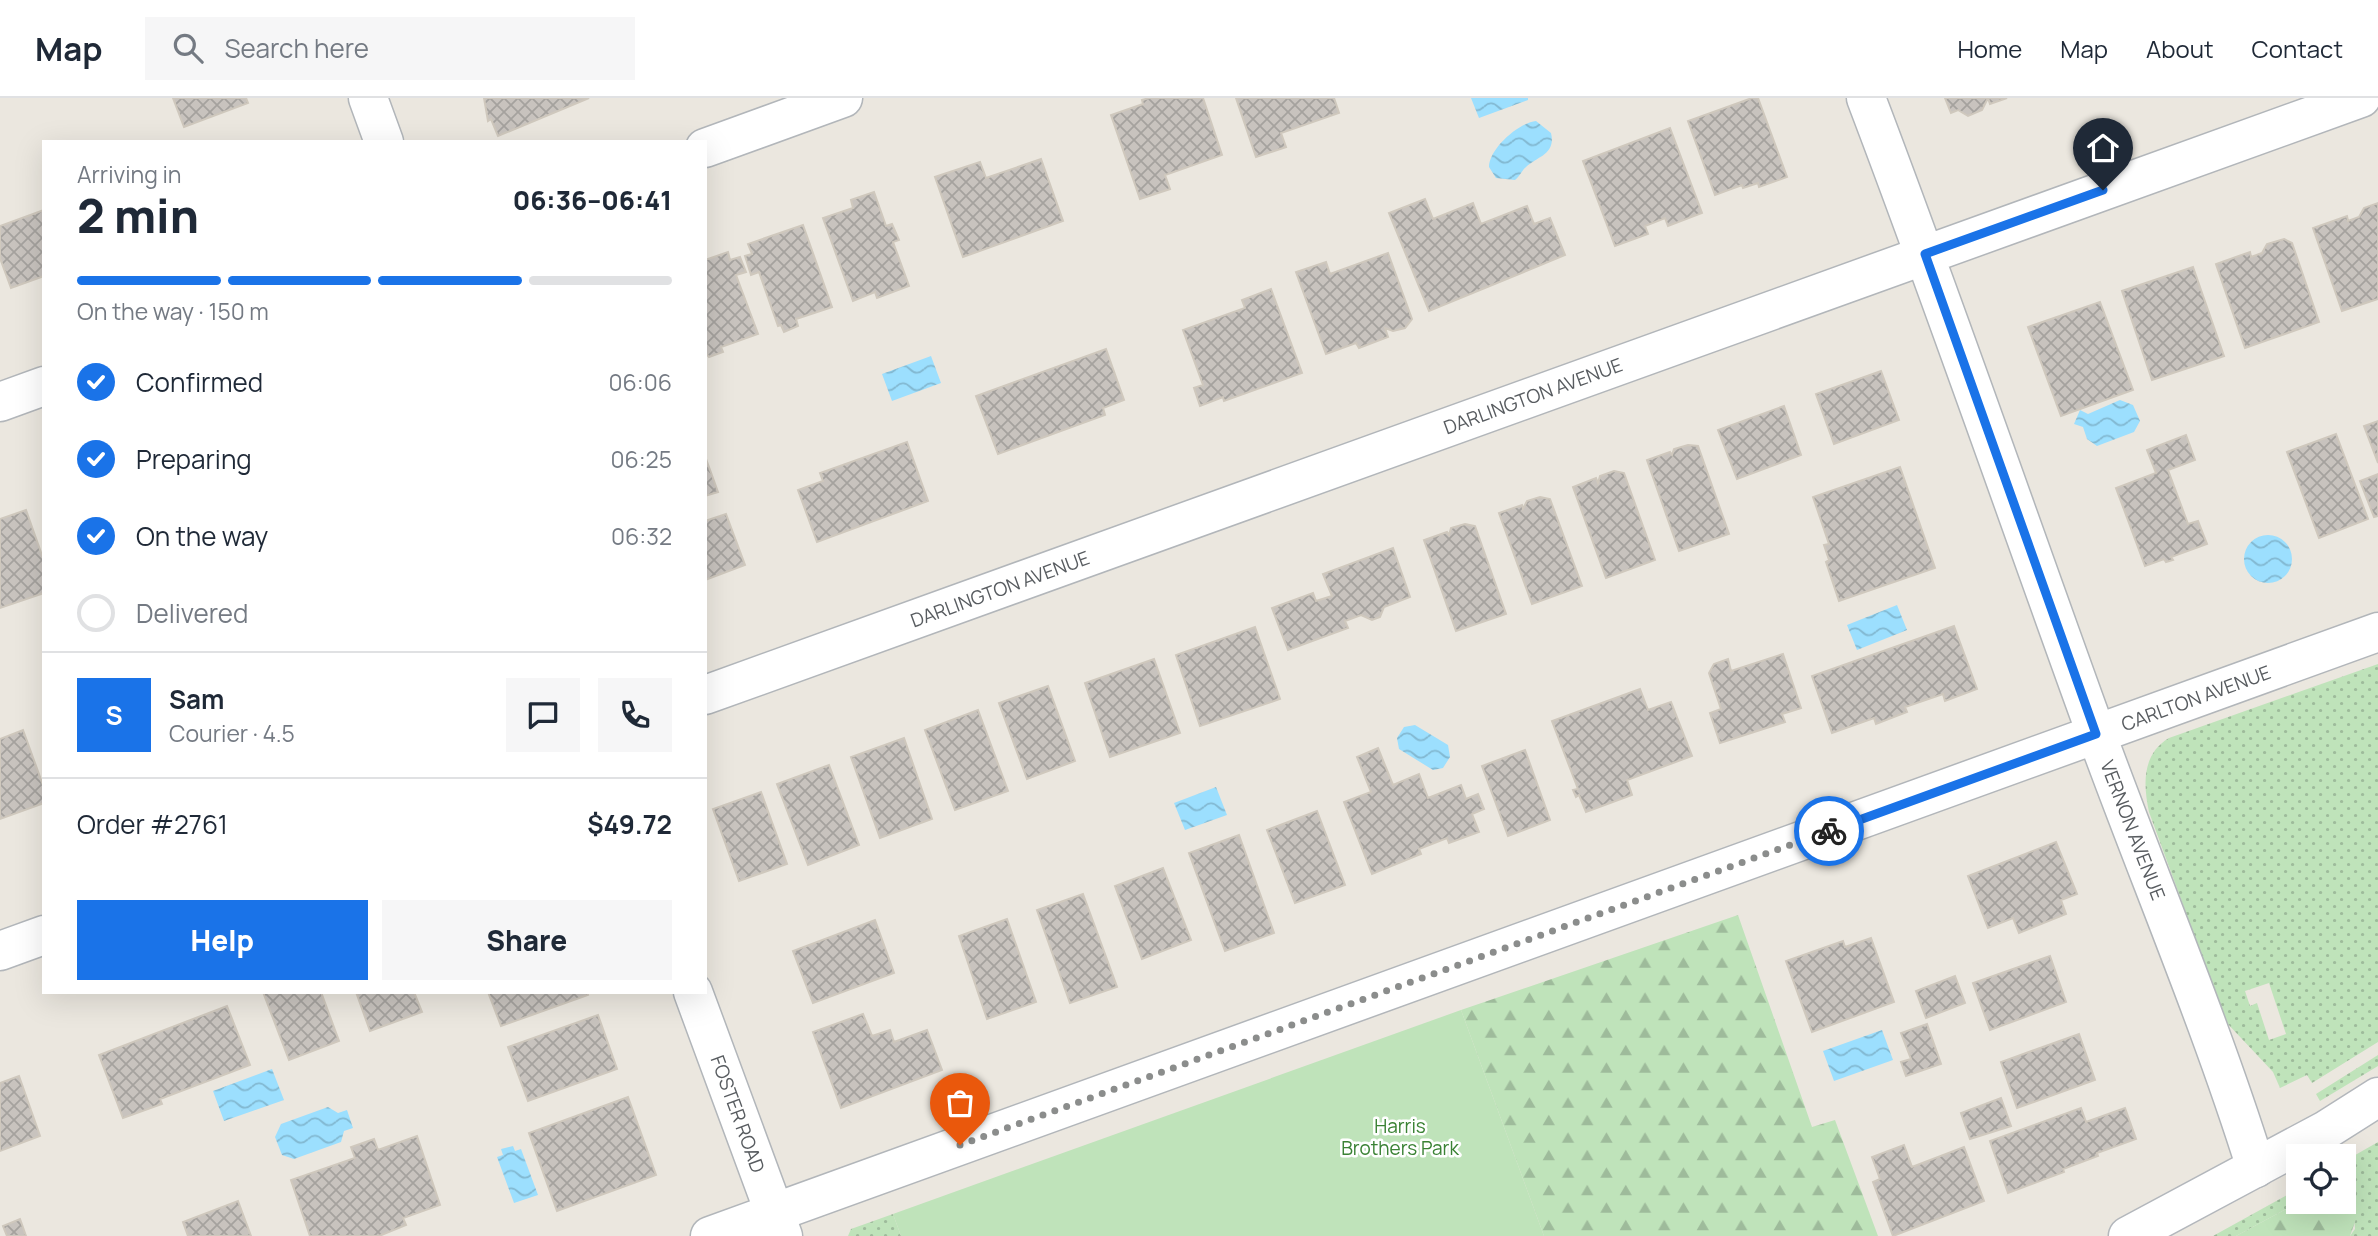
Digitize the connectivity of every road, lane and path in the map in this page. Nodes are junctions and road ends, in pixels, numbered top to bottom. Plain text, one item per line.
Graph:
1 (369, 98) edge
2 (843, 98) edge
3 (1866, 98) edge
4 (2361, 98) edge
5 (383, 140) edge
6 (707, 147) edge
7 (1925, 254) junction
8 (42, 387) edge
9 (0, 402) edge
10 (2378, 632) edge
11 (707, 694) edge
12 (2096, 734) junction
13 (42, 936) edge
14 (0, 951) edge
15 (694, 994) edge
16 (2378, 1097) edge
17 (2256, 1168) junction
18 (778, 1224) edge
19 (710, 1236) edge
20 (2129, 1236) edge

1 - 5 street
2 - 6 street
3 - 7 street, VERNON AVENUE
4 - 7 street, DARLINGTON AVENUE
7 - 11 street, DARLINGTON AVENUE
7 - 12 street, VERNON AVENUE
8 - 9 street
10 - 12 street, CARLTON AVENUE
12 - 17 street, VERNON AVENUE
12 - 18 street, CARLTON AVENUE
13 - 14 street
15 - 18 street, FOSTER ROAD
16 - 17 street
17 - 20 street
18 - 19 street, CARLTON AVENUE

